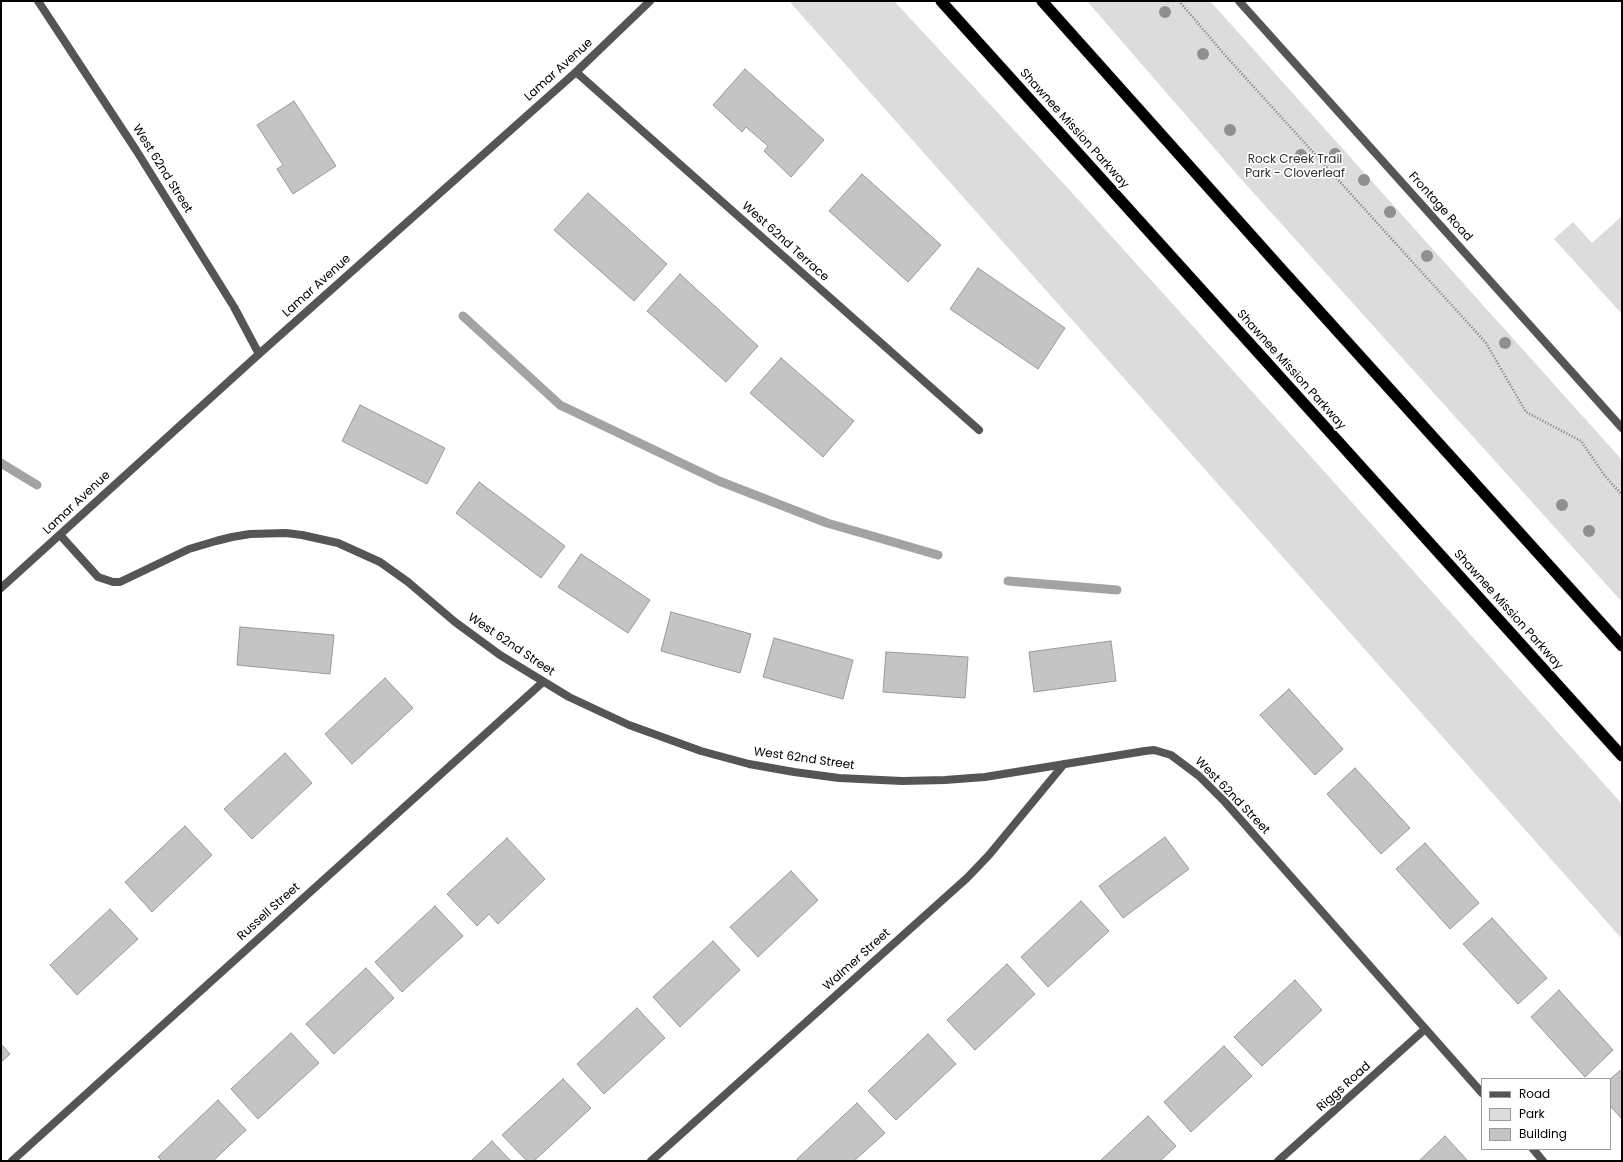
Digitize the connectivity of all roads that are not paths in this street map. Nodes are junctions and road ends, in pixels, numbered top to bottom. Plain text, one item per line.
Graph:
1 (38, 1) edge
2 (650, 1) edge
3 (941, 1) edge
4 (1042, 1) edge
5 (1239, 1) edge
6 (576, 72) junction
7 (259, 354) junction
8 (1622, 428) edge
9 (979, 430) dead end
10 (61, 536) junction
11 (1, 588) edge
12 (1622, 646) edge
13 (543, 682) junction
14 (1622, 756) edge
15 (1064, 764) junction
16 (1424, 1030) junction
17 (1481, 1092) edge
18 (1534, 1150) edge
19 (12, 1161) edge
20 (651, 1161) edge
21 (1278, 1161) edge
22 (1544, 1161) edge

1 - 7 street, West 62nd Street
2 - 6 street, Lamar Avenue
3 - 14 highway, Shawnee Mission Parkway
4 - 12 highway
5 - 8 street, Frontage Road
6 - 7 street, Lamar Avenue
6 - 9 street, West 62nd Terrace
7 - 10 street, Lamar Avenue
10 - 11 street, Lamar Avenue
10 - 13 street, West 62nd Street
13 - 15 street, West 62nd Street
13 - 19 street, Russell Street
15 - 16 street, West 62nd Street
15 - 20 street, Walmer Street
16 - 17 street, West 62nd Street
16 - 21 street, Riggs Road
18 - 22 street

